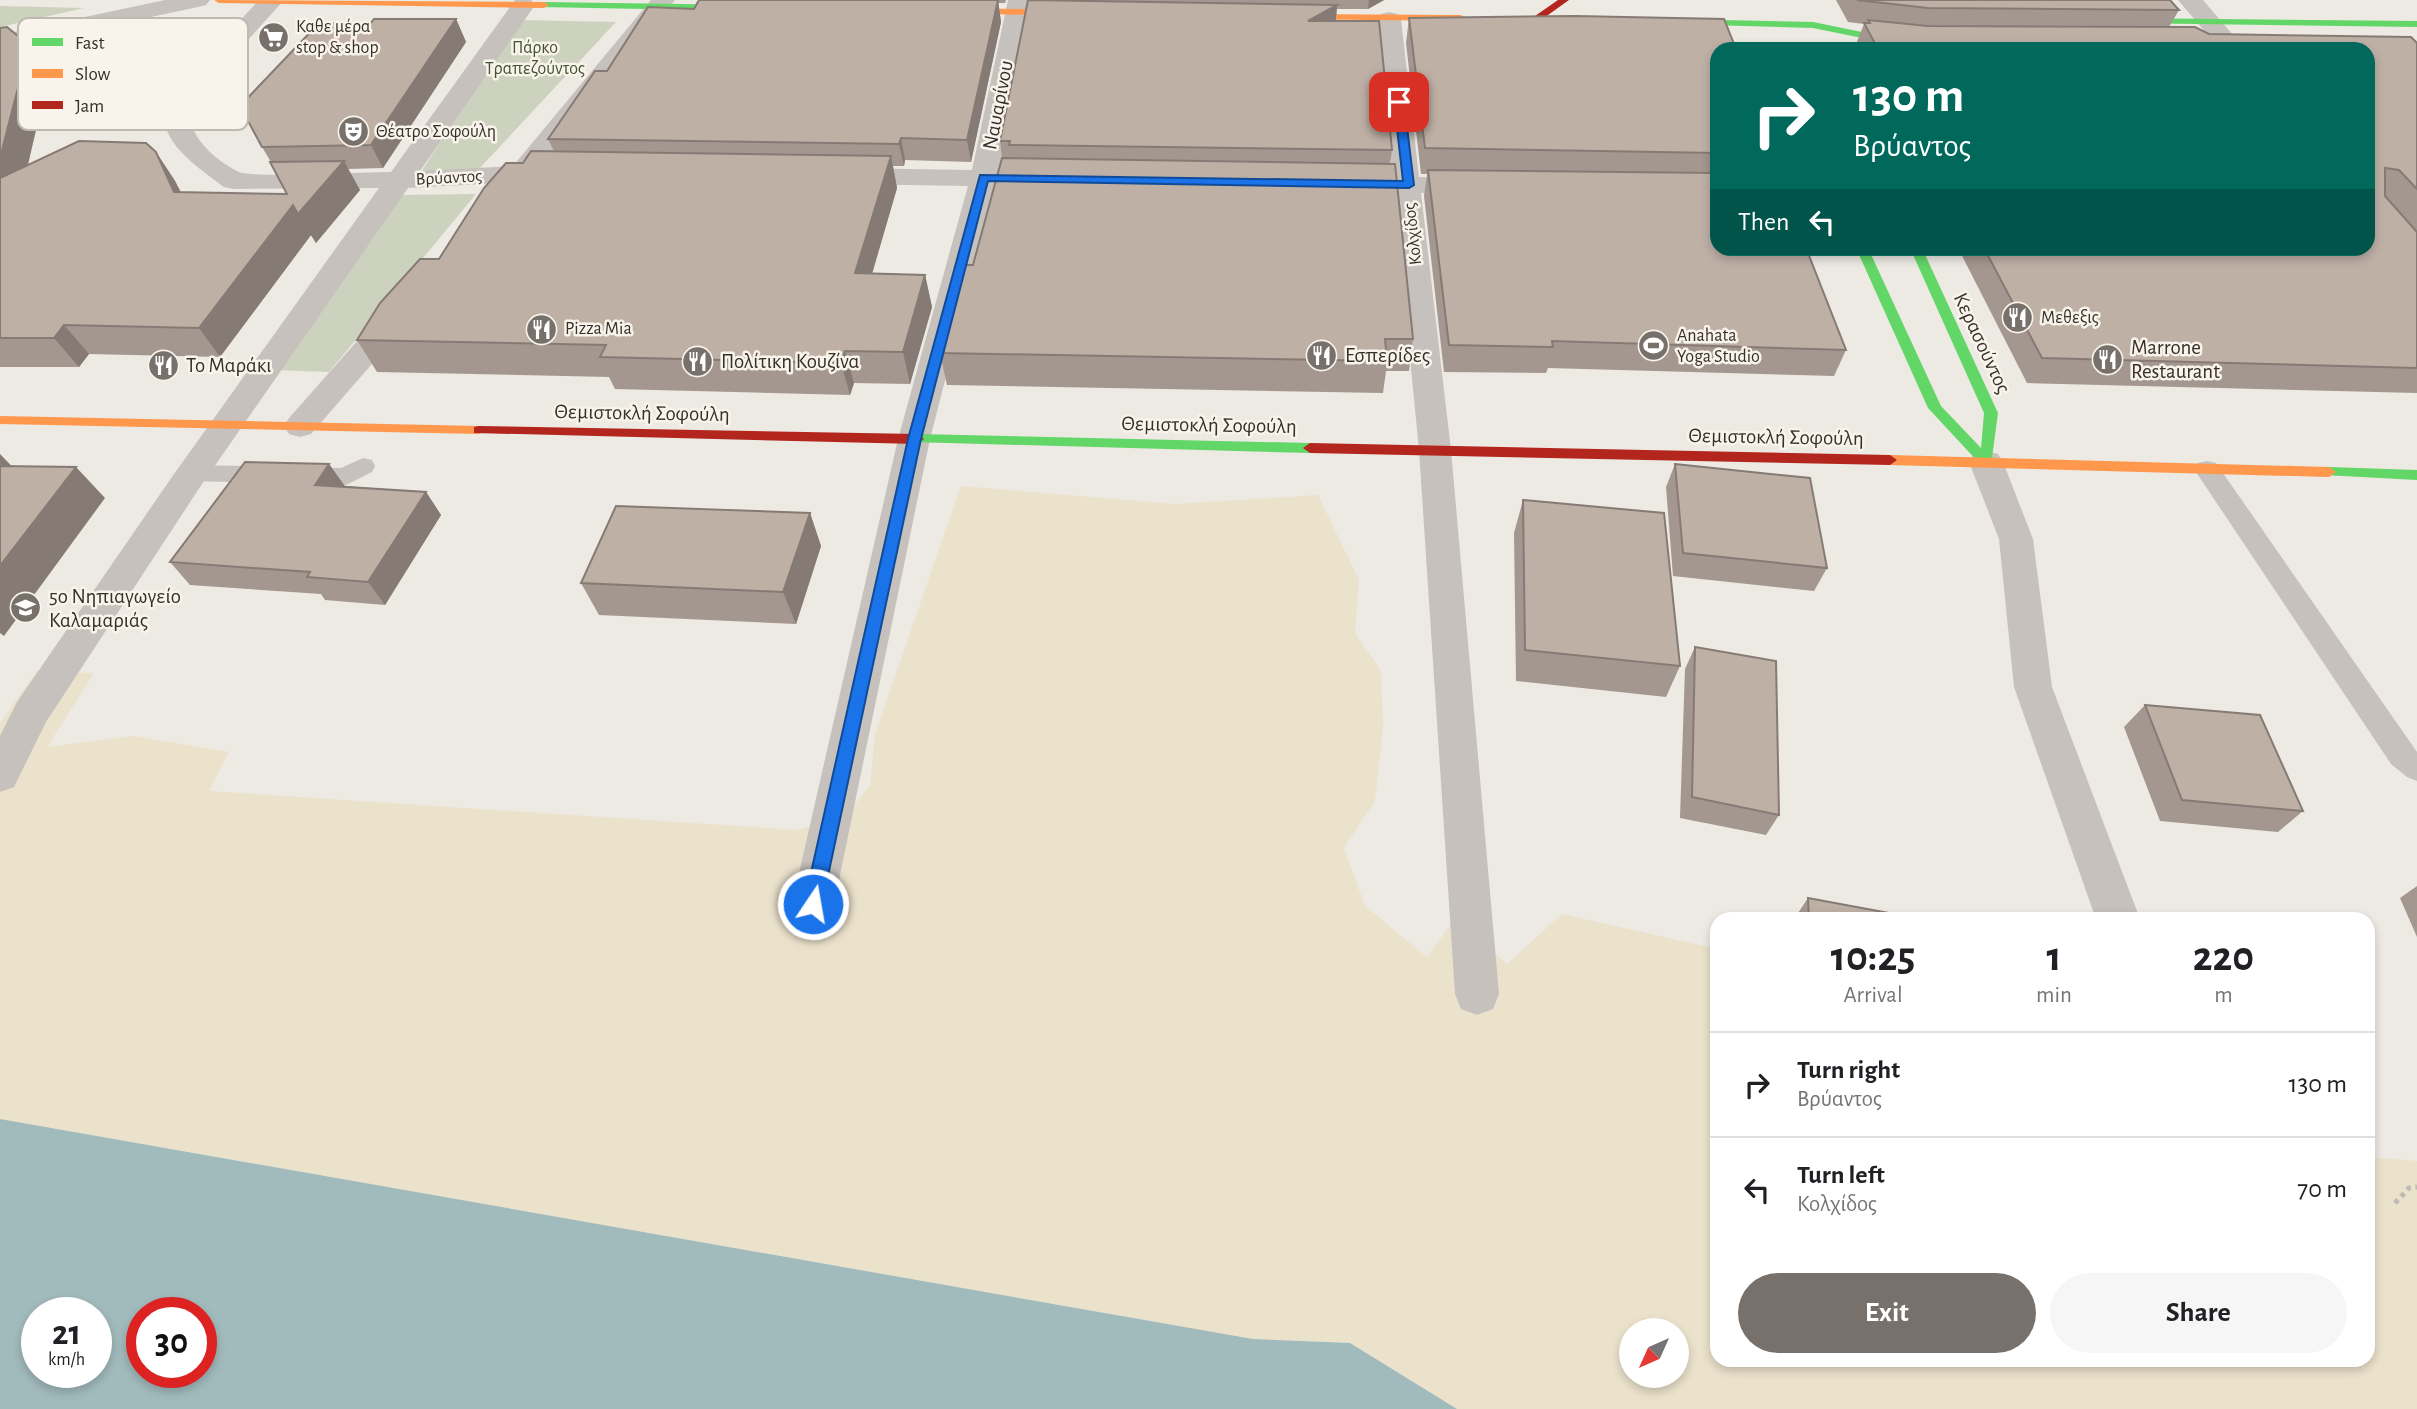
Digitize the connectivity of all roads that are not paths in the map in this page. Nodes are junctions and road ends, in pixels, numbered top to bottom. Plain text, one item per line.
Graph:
1 (198, 0) edge
2 (219, 0) edge
3 (1564, 0) edge
4 (2190, 0) edge
5 (271, 1) edge
6 (660, 4) edge
7 (523, 5) junction
8 (1019, 6) edge
9 (1804, 8) dead end
10 (765, 9) edge
11 (926, 11) edge
12 (1100, 14) edge
13 (1265, 16) edge
14 (1860, 17) edge
15 (113, 18) edge
16 (1484, 18) edge
17 (1390, 19) junction
18 (1565, 19) edge
19 (2102, 20) edge
20 (1658, 22) edge
21 (2417, 24) edge
22 (1813, 25) junction
23 (248, 26) edge
24 (2205, 32) junction
25 (18, 38) edge
26 (1932, 40) edge
27 (0, 42) edge
28 (1821, 42) edge
29 (2231, 42) edge
30 (180, 130) edge
31 (523, 172) junction
32 (565, 173) edge
33 (816, 176) edge
34 (984, 178) junction
35 (1080, 179) edge
36 (400, 180) junction
37 (1313, 183) edge
38 (1409, 185) junction
39 (1502, 186) edge
40 (496, 202) edge
41 (1867, 256) edge
42 (1920, 256) edge
43 (416, 294) edge
44 (0, 420) edge
45 (226, 425) junction
46 (300, 426) junction
47 (914, 439) junction
48 (1435, 450) junction
49 (1986, 462) junction
50 (363, 466) dead end
51 (2207, 469) junction
52 (192, 473) junction
53 (2417, 475) edge
54 (2417, 769) edge
55 (0, 775) edge
56 (813, 904) dead end
57 (2116, 912) edge
58 (1477, 994) dead end

1 - 15 street
2 - 5 main road
3 - 18 main road
4 - 24 street
5 - 7 main road
5 - 23 street, Βρύαντος
6 - 7 main road
6 - 10 main road
6 - 31 street
7 - 36 street
8 - 11 main road
8 - 12 main road
8 - 34 street, Ναυαρίνου
9 - 22 main road
13 - 17 main road
14 - 22 main road
16 - 17 main road
17 - 38 street, Κολχίδος
19 - 24 main road
20 - 22 main road
21 - 24 main road
22 - 26 main road
22 - 28 main road
24 - 29 street
25 - 27 street
30 - 36 street, Βρύαντος
31 - 32 street, Βρύαντος
31 - 36 street, Βρύαντος
31 - 40 street
33 - 34 street
34 - 35 street
34 - 47 street, Ναυαρίνου
36 - 45 street
37 - 38 street
38 - 39 street
38 - 48 street, Κολχίδος
41 - 49 main road
42 - 49 main road, Κερασούντος
43 - 46 street
44 - 45 main road, Θεμιστοκλή Σοφούλη
45 - 46 main road, Θεμιστοκλή Σοφούλη
45 - 52 street
46 - 47 main road, Θεμιστοκλή Σοφούλη
47 - 48 main road, Θεμιστοκλή Σοφούλη
47 - 56 street, Ναυαρίνου
48 - 49 main road, Θεμιστοκλή Σοφούλη
48 - 58 street, Κολχίδος
49 - 51 main road, Θεμιστοκλή Σοφούλη
49 - 57 street
50 - 52 lane
51 - 53 main road, Θεμιστοκλή Σοφούλη
51 - 54 lane
52 - 55 street

